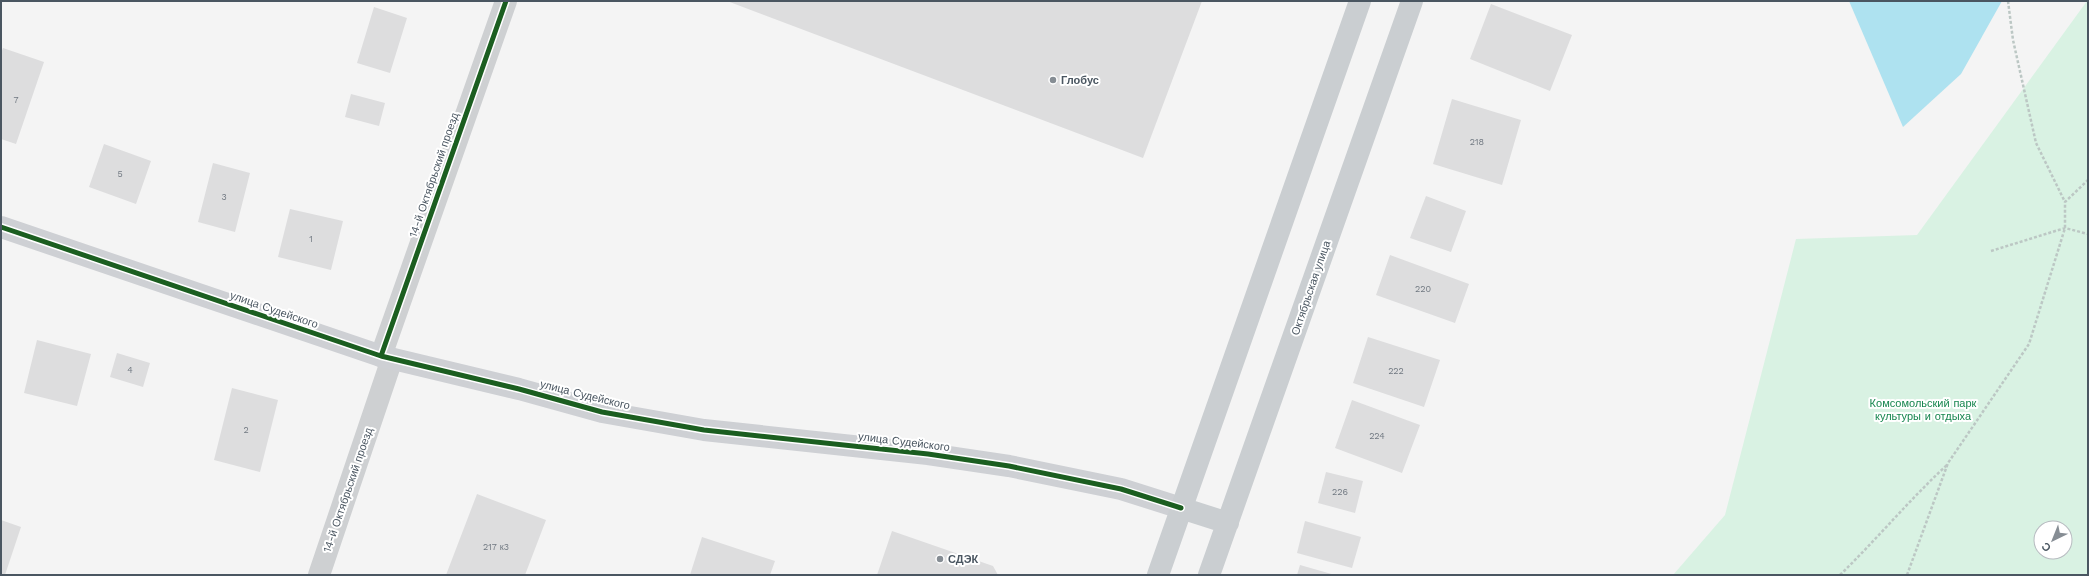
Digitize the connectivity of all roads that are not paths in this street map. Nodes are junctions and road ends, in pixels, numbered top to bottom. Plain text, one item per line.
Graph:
1 (506, 1) edge
2 (1360, 1) edge
3 (1412, 1) edge
4 (1, 227) edge
5 (386, 357) junction
6 (1181, 508) junction
7 (1228, 523) junction
8 (319, 575) edge
9 (1158, 575) edge
10 (1209, 575) edge

1 - 5 street, 14-й Октябрьский проезд
2 - 6 main road
3 - 7 main road, Октябрьская улица
4 - 5 street, улица Судейского
5 - 6 street, улица Судейского
5 - 8 street, 14-й Октябрьский проезд
6 - 7 main road, улица Судейского
6 - 9 main road
7 - 10 main road, Октябрьская улица

